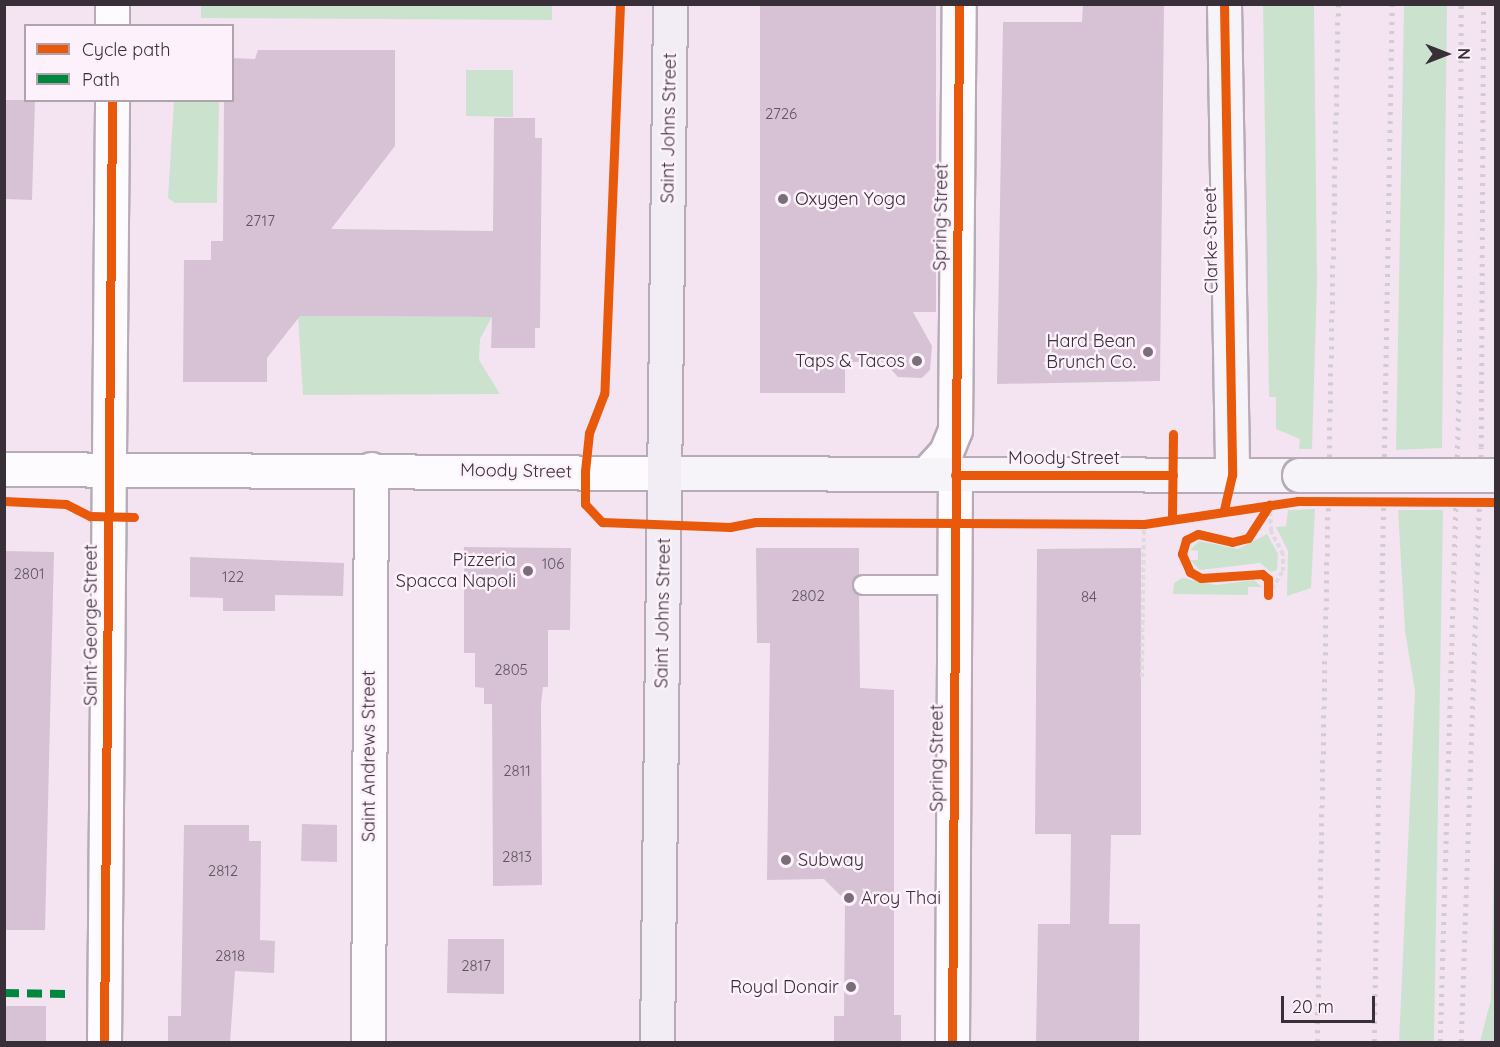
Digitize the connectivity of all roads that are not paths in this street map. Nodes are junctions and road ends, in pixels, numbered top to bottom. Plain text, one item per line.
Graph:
1 (112, 4) edge
2 (670, 4) edge
3 (959, 4) edge
4 (1224, 4) edge
5 (112, 24) edge
6 (111, 102) edge
7 (4, 469) edge
8 (371, 469) junction
9 (109, 470) junction
10 (665, 473) junction
11 (941, 474) junction
12 (1232, 475) junction
13 (1496, 475) edge
14 (864, 585) dead end
15 (954, 585) junction
16 (104, 1042) edge
17 (368, 1042) edge
18 (657, 1042) edge
19 (952, 1042) edge

1 - 5 street
2 - 10 main road, Saint Johns Street
3 - 11 street, Spring Street
4 - 12 main road, Clarke Street
6 - 9 street, Saint George Street
7 - 9 street, Moody Street
8 - 9 street, Moody Street
8 - 10 street, Moody Street
8 - 17 street, Saint Andrews Street
9 - 16 street, Saint George Street
10 - 11 main road, Moody Street
10 - 18 main road, Saint Johns Street
11 - 12 main road, Moody Street
11 - 15 street, Spring Street
12 - 13 main road, Moody Street, bridge
14 - 15 lane
15 - 19 street, Spring Street

